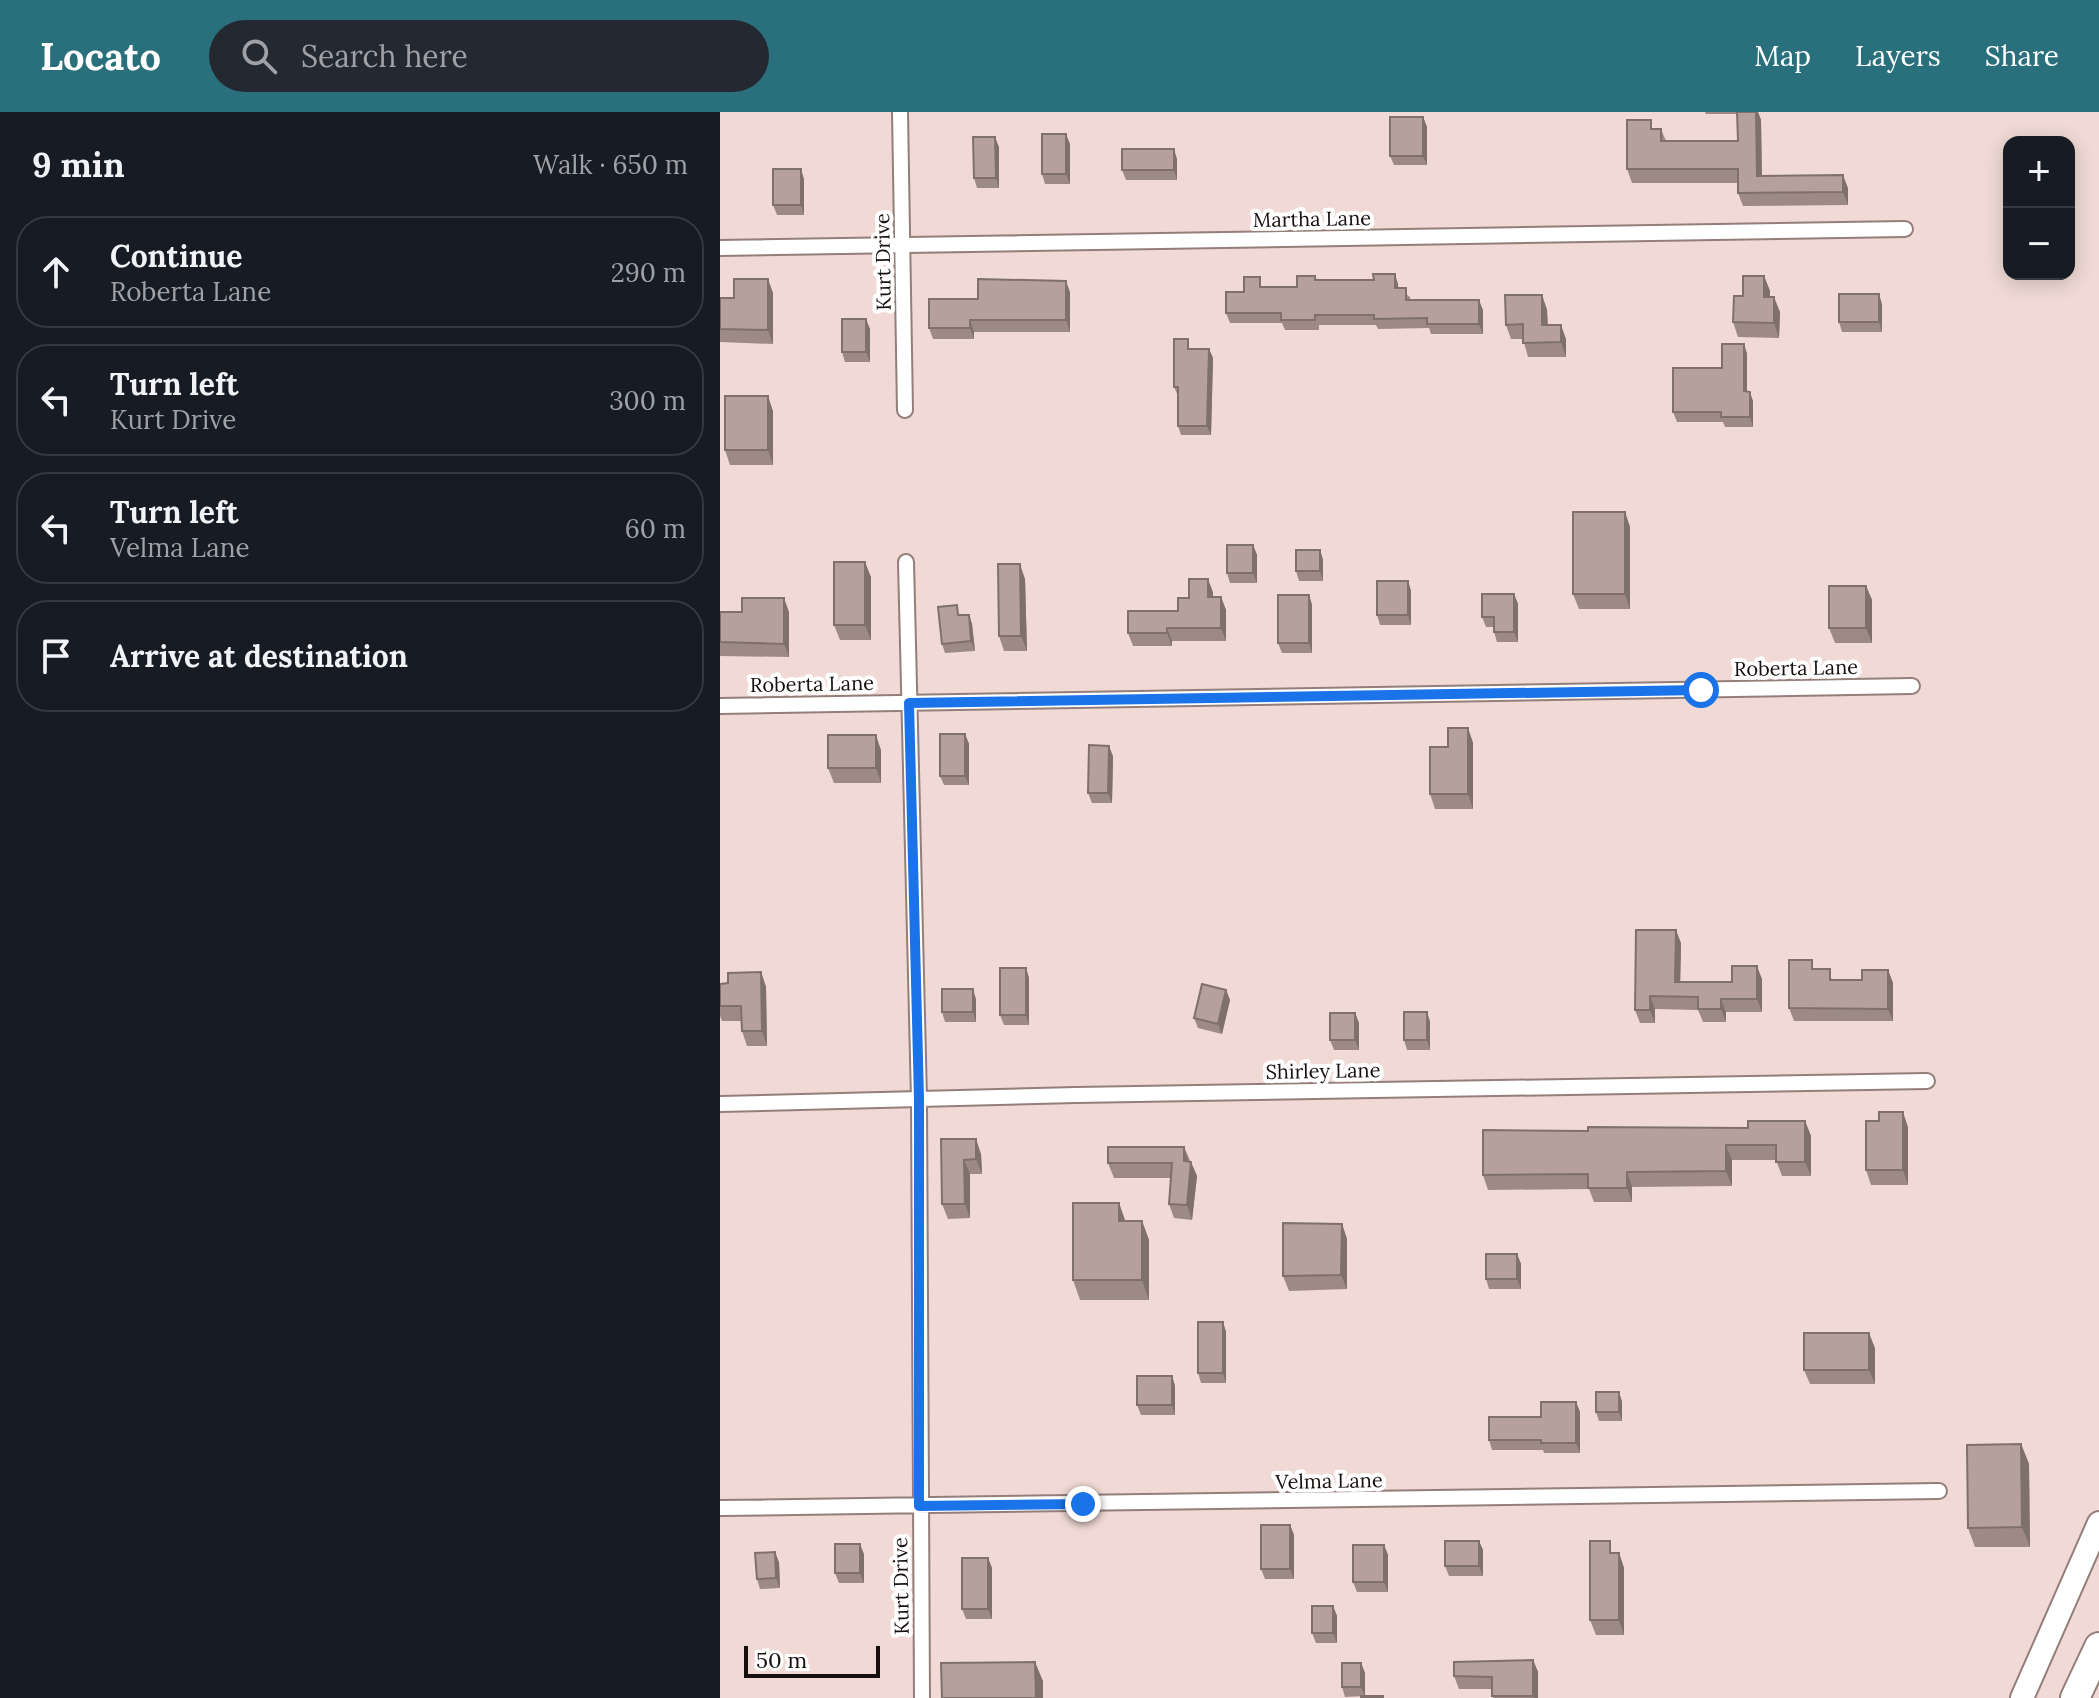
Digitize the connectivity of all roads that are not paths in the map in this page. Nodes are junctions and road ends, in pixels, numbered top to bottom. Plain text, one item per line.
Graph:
1 (900, 112) edge
2 (1905, 229) dead end
3 (903, 245) junction
4 (720, 248) edge
5 (905, 410) dead end
6 (906, 562) dead end
7 (1912, 686) dead end
8 (909, 703) junction
9 (720, 706) edge
10 (1927, 1081) dead end
11 (919, 1099) junction
12 (720, 1104) edge
13 (1939, 1491) dead end
14 (919, 1506) junction
15 (720, 1508) edge
16 (2099, 1523) edge
17 (2099, 1647) edge
18 (2078, 1694) edge
19 (922, 1698) edge
20 (2022, 1698) edge

1 - 3 street, Kurt Drive
2 - 3 street, Martha Lane
3 - 4 street, Martha Lane
3 - 5 street, Kurt Drive
6 - 8 street, Kurt Drive
7 - 8 street, Roberta Lane
8 - 9 street, Roberta Lane
8 - 11 street, Kurt Drive
10 - 11 street, Shirley Lane
11 - 12 street, Shirley Lane
11 - 14 street, Kurt Drive
13 - 14 street, Velma Lane
14 - 15 street, Velma Lane
14 - 19 street, Kurt Drive
16 - 20 main road
17 - 18 highway

